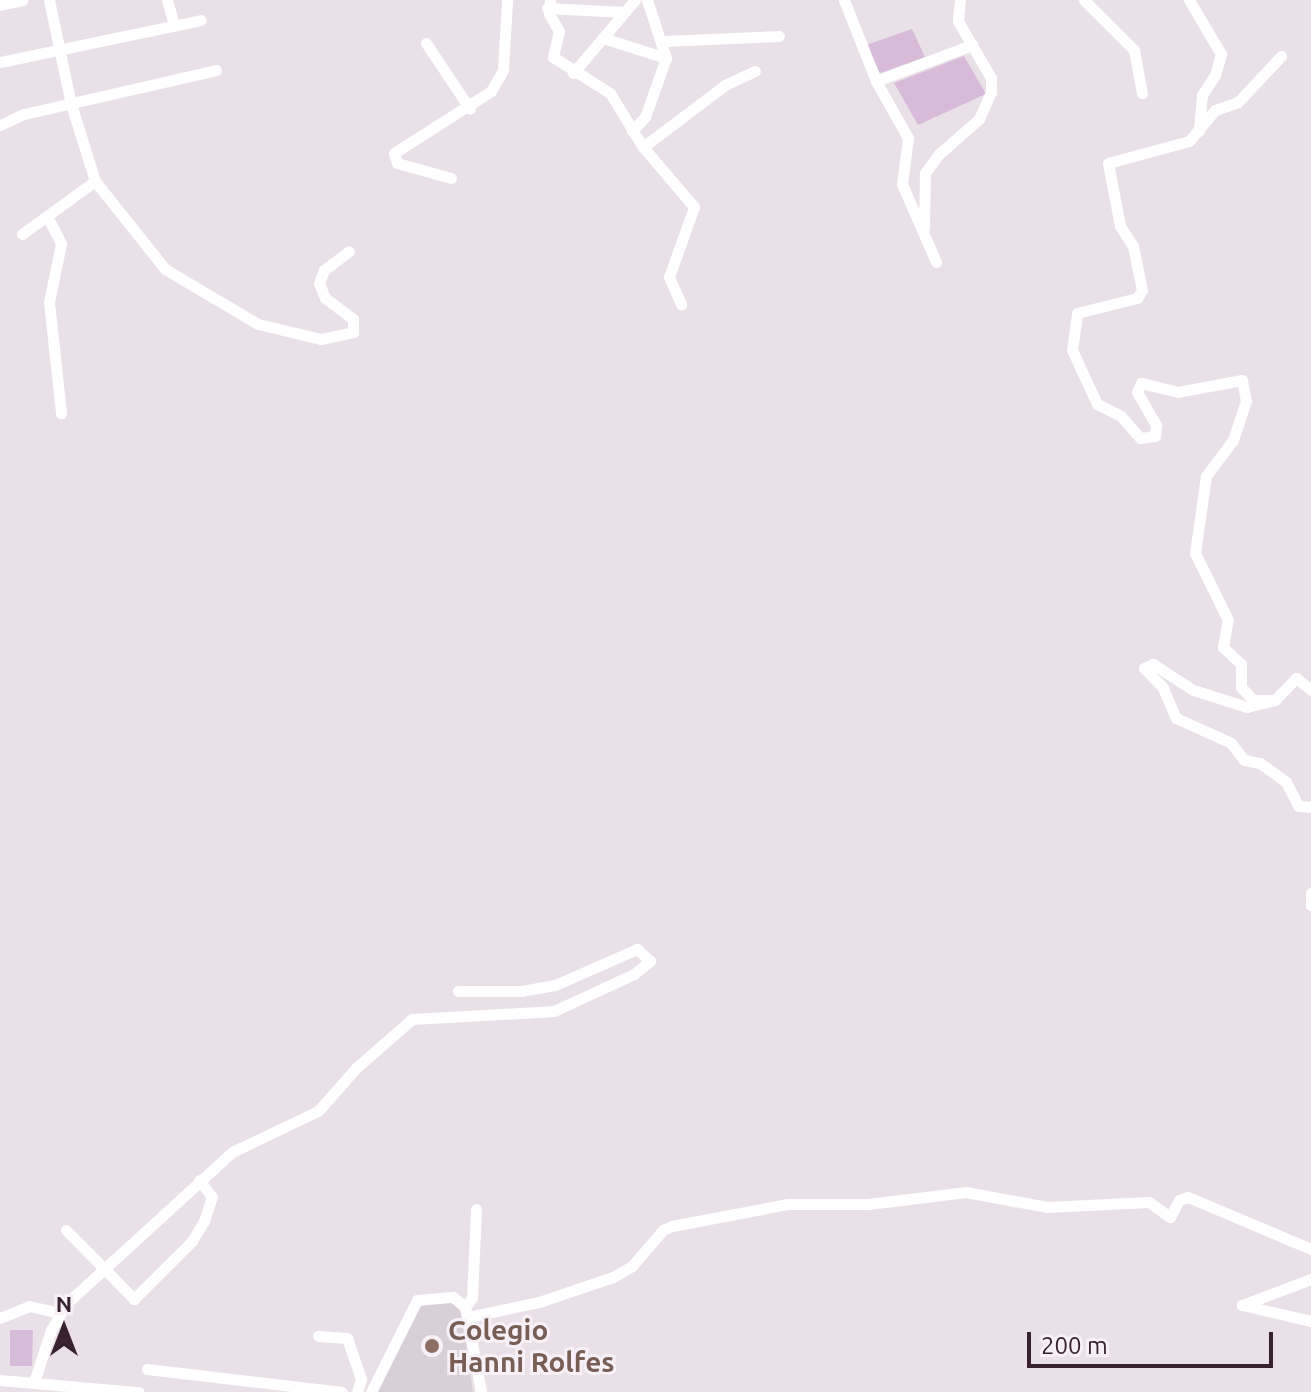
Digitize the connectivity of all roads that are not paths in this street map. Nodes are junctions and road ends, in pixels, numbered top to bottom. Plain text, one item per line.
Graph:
1 (22, 0) edge
2 (49, 0) edge
3 (167, 0) edge
4 (507, 0) edge
5 (635, 0) edge
6 (647, 0) edge
7 (844, 0) edge
8 (960, 0) edge
9 (1084, 0) edge
10 (1189, 0) edge
11 (548, 4) edge
12 (0, 5) edge
13 (624, 12) junction
14 (201, 20) dead end
15 (174, 24) junction
16 (779, 36) dead end
17 (603, 38) junction
18 (664, 41) junction
19 (426, 43) dead end
20 (972, 45) junction
21 (59, 50) junction
22 (1281, 56) dead end
23 (666, 58) junction
24 (0, 62) edge
25 (216, 70) dead end
26 (755, 71) dead end
27 (573, 73) junction
28 (876, 81) junction
29 (1142, 93) dead end
30 (71, 104) junction
31 (470, 109) junction
32 (0, 125) edge
33 (632, 131) junction
34 (1199, 131) junction
35 (643, 147) junction
36 (451, 178) dead end
37 (95, 181) junction
38 (48, 218) junction
39 (924, 228) junction
40 (22, 234) dead end
41 (349, 251) dead end
42 (936, 262) dead end
43 (681, 304) dead end
44 (61, 413) dead end
45 (1311, 690) edge
46 (1275, 700) junction
47 (1311, 807) edge
48 (1311, 893) edge
49 (1311, 905) edge
50 (458, 991) dead end
51 (199, 1180) junction
52 (476, 1209) dead end
53 (66, 1230) dead end
54 (1311, 1249) edge
55 (103, 1271) junction
56 (1311, 1279) edge
57 (466, 1312) junction
58 (60, 1313) junction
59 (0, 1318) edge
60 (1311, 1321) edge
61 (318, 1336) dead end
62 (147, 1369) dead end
63 (0, 1380) edge
64 (34, 1382) junction
65 (81, 1388) edge
66 (138, 1392) edge
67 (342, 1392) edge
68 (357, 1392) edge
69 (371, 1392) edge
70 (481, 1392) edge

1 - 12 street
2 - 21 street
3 - 15 street
4 - 31 street
5 - 13 street
6 - 18 street
7 - 28 street
8 - 20 street
9 - 29 street
10 - 34 street
11 - 13 street
11 - 27 street
13 - 17 street
14 - 15 street
15 - 21 street
16 - 18 street
17 - 23 street
17 - 27 street
18 - 23 street
19 - 31 street
20 - 28 street
20 - 39 street
21 - 24 street
21 - 30 street
22 - 34 street
23 - 33 street
25 - 30 street
26 - 35 street
27 - 33 street
28 - 39 street
30 - 32 street
30 - 37 street
31 - 36 street
33 - 35 street
34 - 46 street
35 - 43 street
37 - 38 street
37 - 41 street
38 - 40 street
38 - 44 street
39 - 42 street
45 - 46 street
46 - 47 street
48 - 49 street
50 - 51 street
51 - 55 street
51 - 55 street
52 - 57 street
53 - 55 street
54 - 57 street
55 - 58 street
56 - 60 street
57 - 69 street
57 - 70 street
58 - 59 street
58 - 64 street
61 - 68 street
62 - 67 street
63 - 64 street
64 - 65 street
65 - 66 street

